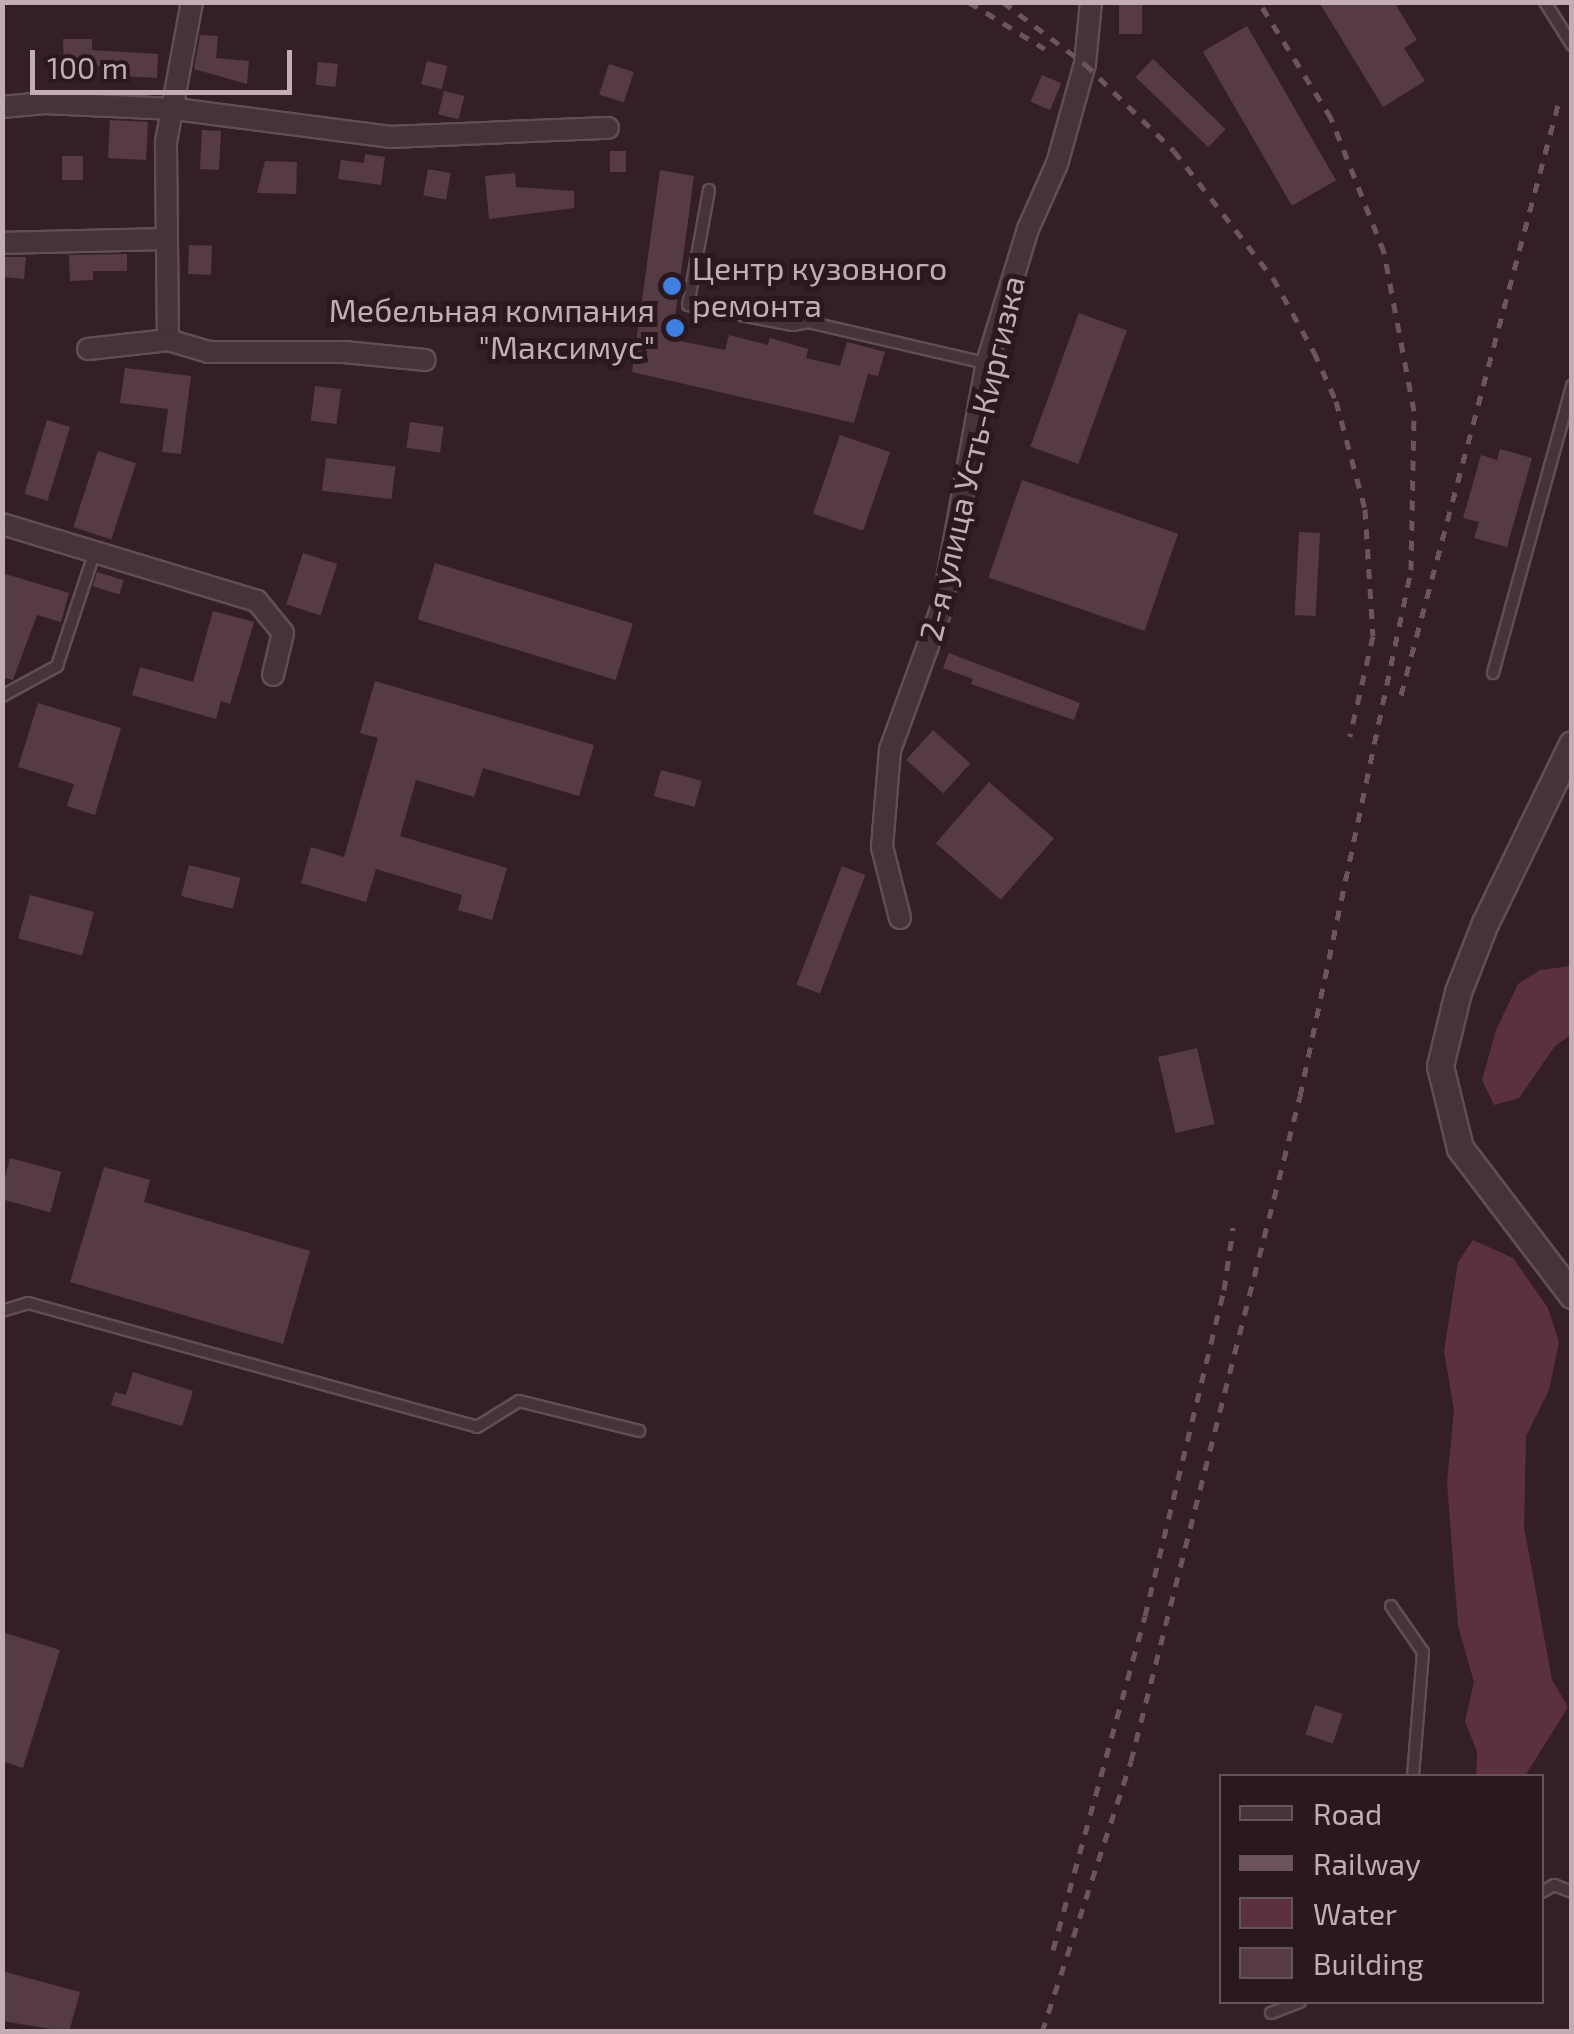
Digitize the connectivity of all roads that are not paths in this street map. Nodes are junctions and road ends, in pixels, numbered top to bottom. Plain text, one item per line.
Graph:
1 (192, 2) edge
2 (1091, 2) edge
3 (1545, 2) edge
4 (1572, 45) edge
5 (2, 108) edge
6 (175, 110) junction
7 (608, 128) dead end
8 (709, 190) dead end
9 (166, 239) junction
10 (2, 243) edge
11 (168, 340) junction
12 (88, 349) dead end
13 (425, 360) dead end
14 (987, 364) junction
15 (1572, 386) edge
16 (2, 524) edge
17 (94, 554) junction
18 (1493, 672) dead end
19 (273, 676) dead end
20 (2, 696) edge
21 (1572, 744) edge
22 (900, 918) dead end
23 (1572, 1296) edge
24 (2, 1312) edge
25 (638, 1432) dead end
26 (1391, 1606) dead end
27 (1412, 1774) edge
28 (1544, 1880) edge
29 (1554, 1884) junction
30 (1544, 1891) edge
31 (1572, 1892) edge
32 (1295, 2004) edge
33 (1271, 2013) dead end

1 - 6 street
2 - 14 street, 2-я улица Усть-Киргизка
3 - 4 lane
5 - 6 street
6 - 7 street
6 - 9 street
8 - 14 lane
9 - 10 street
9 - 11 street
11 - 12 street
11 - 13 street
14 - 22 street, 2-я улица Усть-Киргизка
15 - 18 lane
16 - 17 street
17 - 19 street
17 - 20 lane
21 - 23 street
24 - 25 lane
26 - 27 lane
28 - 29 lane
29 - 30 lane
29 - 31 lane
32 - 33 lane

